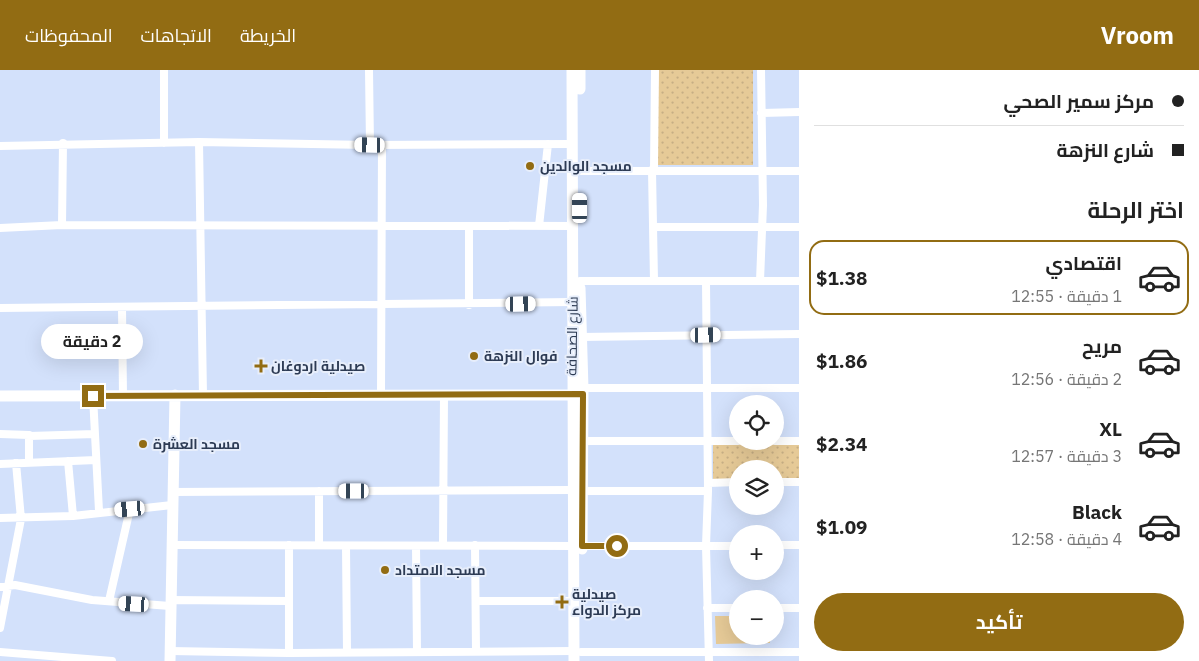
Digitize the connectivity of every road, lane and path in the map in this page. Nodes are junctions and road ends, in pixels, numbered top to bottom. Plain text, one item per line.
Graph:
1 (164, 70) edge
2 (369, 70) edge
3 (572, 70) edge
4 (580, 70) edge
5 (655, 70) edge
6 (761, 70) edge
7 (799, 112) edge
8 (760, 113) junction
9 (199, 142) junction
10 (63, 143) junction
11 (164, 143) junction
12 (382, 144) junction
13 (548, 144) junction
14 (572, 144) junction
15 (370, 145) junction
16 (0, 146) edge
17 (653, 170) junction
18 (580, 171) junction
19 (762, 171) junction
20 (799, 171) edge
21 (62, 225) junction
22 (200, 226) junction
23 (469, 226) junction
24 (539, 226) junction
25 (573, 226) junction
26 (381, 227) junction
27 (653, 227) junction
28 (799, 227) edge
29 (0, 228) edge
30 (760, 228) junction
31 (654, 281) junction
32 (706, 281) junction
33 (760, 281) junction
34 (799, 281) edge
35 (580, 282) junction
36 (573, 302) junction
37 (381, 305) junction
38 (469, 305) junction
39 (201, 306) junction
40 (122, 307) junction
41 (0, 308) edge
42 (799, 334) edge
43 (706, 335) junction
44 (581, 337) junction
45 (799, 388) edge
46 (707, 389) junction
47 (577, 391) junction
48 (380, 395) junction
49 (444, 395) junction
50 (0, 396) edge
51 (93, 396) junction
52 (123, 396) junction
53 (175, 396) junction
54 (203, 396) junction
55 (0, 434) edge
56 (95, 434) junction
57 (29, 436) junction
58 (582, 441) junction
59 (707, 441) junction
60 (729, 441) edge
61 (784, 441) edge
62 (799, 441) edge
63 (96, 460) junction
64 (68, 461) junction
65 (29, 462) junction
66 (16, 463) junction
67 (0, 464) edge
68 (784, 482) edge
69 (799, 482) edge
70 (729, 484) edge
71 (708, 487) junction
72 (443, 490) junction
73 (577, 490) junction
74 (318, 491) junction
75 (172, 492) junction
76 (172, 505) junction
77 (130, 509) junction
78 (99, 511) junction
79 (73, 516) junction
80 (0, 518) edge
81 (21, 519) junction
82 (443, 544) junction
83 (172, 545) junction
84 (289, 545) junction
85 (319, 545) junction
86 (475, 545) junction
87 (784, 545) edge
88 (799, 545) edge
89 (346, 546) junction
90 (416, 546) junction
91 (578, 546) junction
92 (706, 546) junction
93 (729, 546) edge
94 (4, 587) edge
95 (289, 600) junction
96 (109, 601) junction
97 (476, 601) junction
98 (574, 601) junction
99 (170, 603) junction
100 (707, 608) junction
101 (729, 608) edge
102 (784, 608) edge
103 (799, 608) edge
104 (0, 628) edge
105 (476, 651) junction
106 (709, 651) junction
107 (0, 652) edge
108 (347, 652) junction
109 (417, 652) junction
110 (444, 652) junction
111 (799, 652) edge
112 (289, 653) junction
113 (170, 656) edge
114 (578, 656) edge
115 (318, 657) edge
116 (50, 659) edge
117 (112, 661) edge
118 (444, 661) edge
119 (709, 661) edge

1 - 11 street
2 - 15 street
3 - 14 main road, شارع الصحافة
4 - 18 main road, شارع الصحافة
5 - 17 street
6 - 8 street
7 - 8 street
8 - 19 street
9 - 11 street
9 - 15 street
9 - 22 street
10 - 11 street
10 - 16 street
10 - 21 street
12 - 13 street
12 - 15 street
12 - 26 street
13 - 14 street
13 - 24 street
14 - 25 main road, شارع الصحافة
17 - 18 street
17 - 19 street
17 - 27 street
18 - 35 main road, شارع الصحافة
19 - 20 street
19 - 30 street
21 - 22 street
21 - 29 street
22 - 26 street
22 - 39 street
23 - 24 street
23 - 26 street
23 - 38 street
24 - 25 street
25 - 36 main road, شارع الصحافة
26 - 37 street
27 - 30 street
27 - 31 street
28 - 30 street
30 - 33 street
31 - 32 street
31 - 35 street
32 - 33 street
32 - 43 street
33 - 34 street
35 - 44 main road, شارع الصحافة
36 - 38 street
36 - 47 main road, شارع الصحافة
37 - 38 street
37 - 39 street
37 - 48 street
39 - 40 street
39 - 54 street
40 - 41 street
40 - 52 street
42 - 43 street
43 - 44 street
43 - 46 street
44 - 47 main road, شارع الصحافة
45 - 46 street
46 - 47 street
46 - 59 street
47 - 49 main road
47 - 58 main road, شارع الصحافة
47 - 73 main road, شارع الصحافة
48 - 49 main road
48 - 54 main road
49 - 72 street
50 - 51 main road
51 - 52 main road
51 - 56 street
52 - 53 main road
53 - 54 main road
53 - 75 main road
55 - 57 street
56 - 57 street
56 - 63 street
57 - 65 street
58 - 59 street
58 - 73 main road, شارع الصحافة
59 - 60 street
59 - 71 street
61 - 62 street
63 - 64 street
63 - 78 street
64 - 65 street
64 - 79 street
65 - 66 street
66 - 67 street
66 - 81 street
68 - 69 street
70 - 71 street
71 - 73 street
71 - 92 street
72 - 73 street
72 - 74 street
72 - 82 street
73 - 91 main road, شارع الصحافة
74 - 75 street
74 - 85 street
75 - 76 main road
76 - 77 street
76 - 83 main road
77 - 78 street
77 - 96 street
78 - 79 street
79 - 81 street
80 - 81 street
81 - 94 street
82 - 86 street
82 - 90 street
83 - 84 street
83 - 99 main road
84 - 85 street
84 - 95 street
85 - 89 street
86 - 91 street
86 - 97 street
87 - 88 street
89 - 90 street
89 - 108 street
90 - 109 street
91 - 92 street
91 - 98 main road, شارع الصحافة
91 - 114 main road, شارع الصحافة
92 - 93 street
92 - 100 street
94 - 96 street
94 - 104 street
95 - 99 street
95 - 112 street
96 - 99 street
97 - 98 street
97 - 105 street
98 - 114 main road, شارع الصحافة
99 - 113 main road
100 - 101 street
100 - 106 street
102 - 103 street
105 - 110 street
105 - 114 street
106 - 111 street
106 - 114 street
106 - 119 street
107 - 116 street
108 - 109 street
108 - 115 street
109 - 110 street
110 - 118 street
112 - 113 street
112 - 115 street
116 - 117 street

